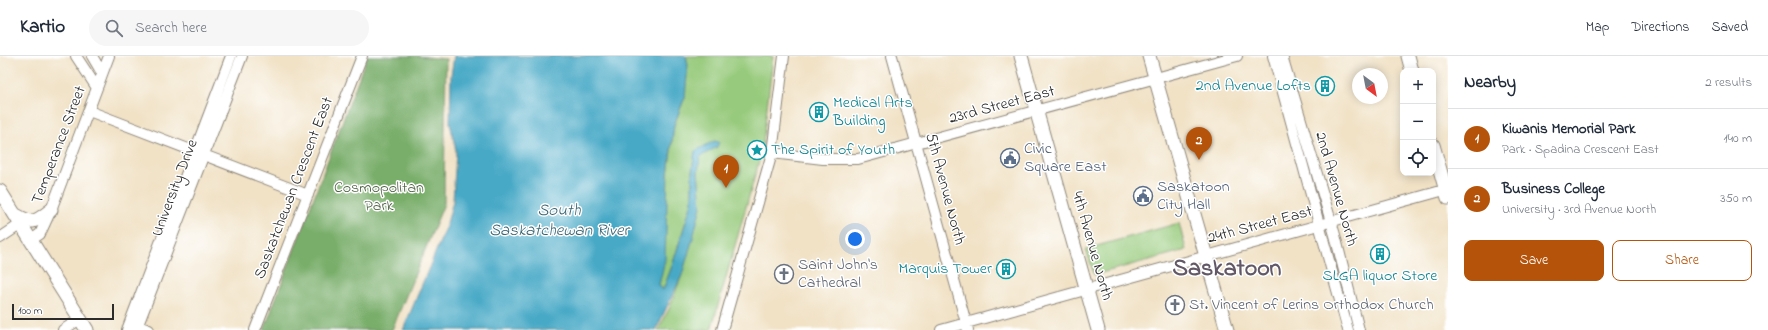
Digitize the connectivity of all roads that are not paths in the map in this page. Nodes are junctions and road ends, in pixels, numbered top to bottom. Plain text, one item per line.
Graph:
1 (76, 56) edge
2 (92, 56) edge
3 (110, 56) edge
4 (231, 56) edge
5 (242, 56) edge
6 (362, 56) edge
7 (784, 56) edge
8 (892, 56) edge
9 (1021, 56) edge
10 (1149, 56) edge
11 (1236, 56) edge
12 (1273, 56) edge
13 (1282, 56) edge
14 (1408, 56) edge
15 (1411, 68) edge
16 (102, 73) junction
17 (1155, 78) junction
18 (97, 88) junction
19 (89, 111) junction
20 (1036, 111) junction
21 (916, 144) junction
22 (772, 152) junction
23 (200, 154) junction
24 (1436, 155) edge
25 (0, 191) edge
26 (1447, 192) edge
27 (308, 195) junction
28 (51, 210) junction
29 (18, 220) junction
30 (1331, 221) junction
31 (1320, 224) junction
32 (0, 238) edge
33 (31, 240) junction
34 (1205, 256) junction
35 (1086, 290) junction
36 (80, 319) junction
37 (133, 327) edge
38 (967, 327) edge
39 (63, 330) edge
40 (87, 330) edge
41 (149, 330) edge
42 (255, 330) edge
43 (722, 330) edge
44 (941, 330) edge
45 (1098, 330) edge
46 (1227, 330) edge
47 (1348, 330) edge
48 (1358, 330) edge

1 - 18 street
2 - 16 street
3 - 16 street, Temperance Street
4 - 23 street, University Drive
5 - 23 street, University Drive
6 - 27 street, Saskatchewan Crescent East
7 - 22 street
8 - 21 street, 5th Avenue North
9 - 20 main road, 4th Avenue North
10 - 17 main road
11 - 17 street, 23rd Street East
12 - 31 street, 2nd Avenue North
13 - 30 street, 2nd Avenue North
14 - 15 main road
16 - 18 street, Temperance Street
17 - 20 street, 23rd Street East
17 - 34 main road
18 - 19 street, Temperance Street
19 - 23 street
19 - 28 street, Temperance Street
20 - 21 street, 23rd Street East
20 - 35 main road, 4th Avenue North
21 - 22 street, 23rd Street East
21 - 38 street, 5th Avenue North
22 - 43 street
23 - 27 street
23 - 37 street, University Drive
24 - 26 main road
25 - 29 main road
26 - 30 street, 24th Street East
27 - 42 street, Saskatchewan Crescent East
28 - 29 main road
28 - 33 street, Temperance Street
29 - 32 street
29 - 33 main road
30 - 31 street, 24th Street East
30 - 48 street, 2nd Avenue North
31 - 34 street, 24th Street East
31 - 47 street, 2nd Avenue North
33 - 36 main road
34 - 35 street, 24th Street East
34 - 46 main road
35 - 38 street, 24th Street East
35 - 45 main road, 4th Avenue North
36 - 39 street
36 - 40 main road
37 - 41 street
38 - 44 street, 24th Street East

